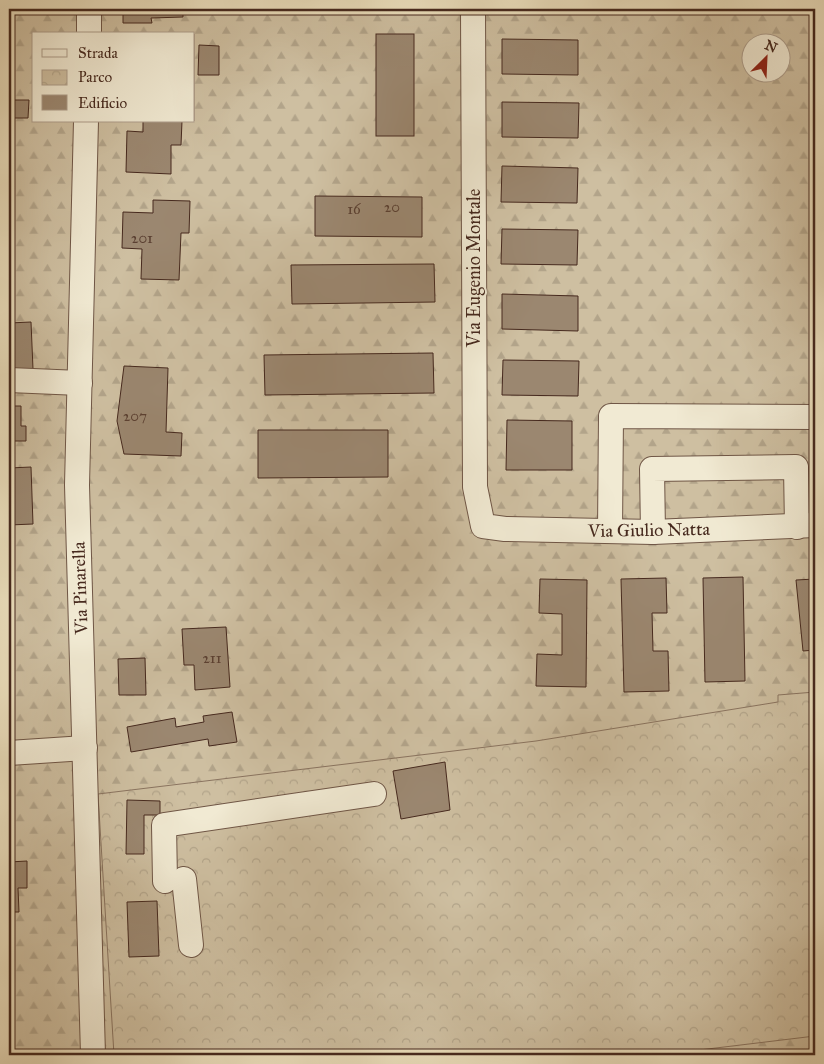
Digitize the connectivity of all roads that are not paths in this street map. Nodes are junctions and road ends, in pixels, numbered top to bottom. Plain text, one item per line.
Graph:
1 (89, 9) edge
2 (473, 9) edge
3 (88, 32) edge
4 (86, 122) edge
5 (9, 380) edge
6 (80, 382) junction
7 (815, 417) edge
8 (483, 526) joint
9 (806, 526) edge
10 (610, 532) junction
11 (653, 532) junction
12 (85, 748) junction
13 (9, 753) edge
14 (374, 794) dead end
15 (191, 945) dead end
16 (93, 1055) edge

1 - 3 street
2 - 8 street, Via Eugenio Montale
4 - 6 street, Via Pinarella
5 - 6 street
6 - 12 street, Via Pinarella
7 - 10 street
8 - 10 street, Via Giulio Natta
9 - 11 street, Via Giulio Natta
9 - 11 street
10 - 11 street, Via Giulio Natta
12 - 13 street
12 - 16 street, Via Pinarella
14 - 15 street

